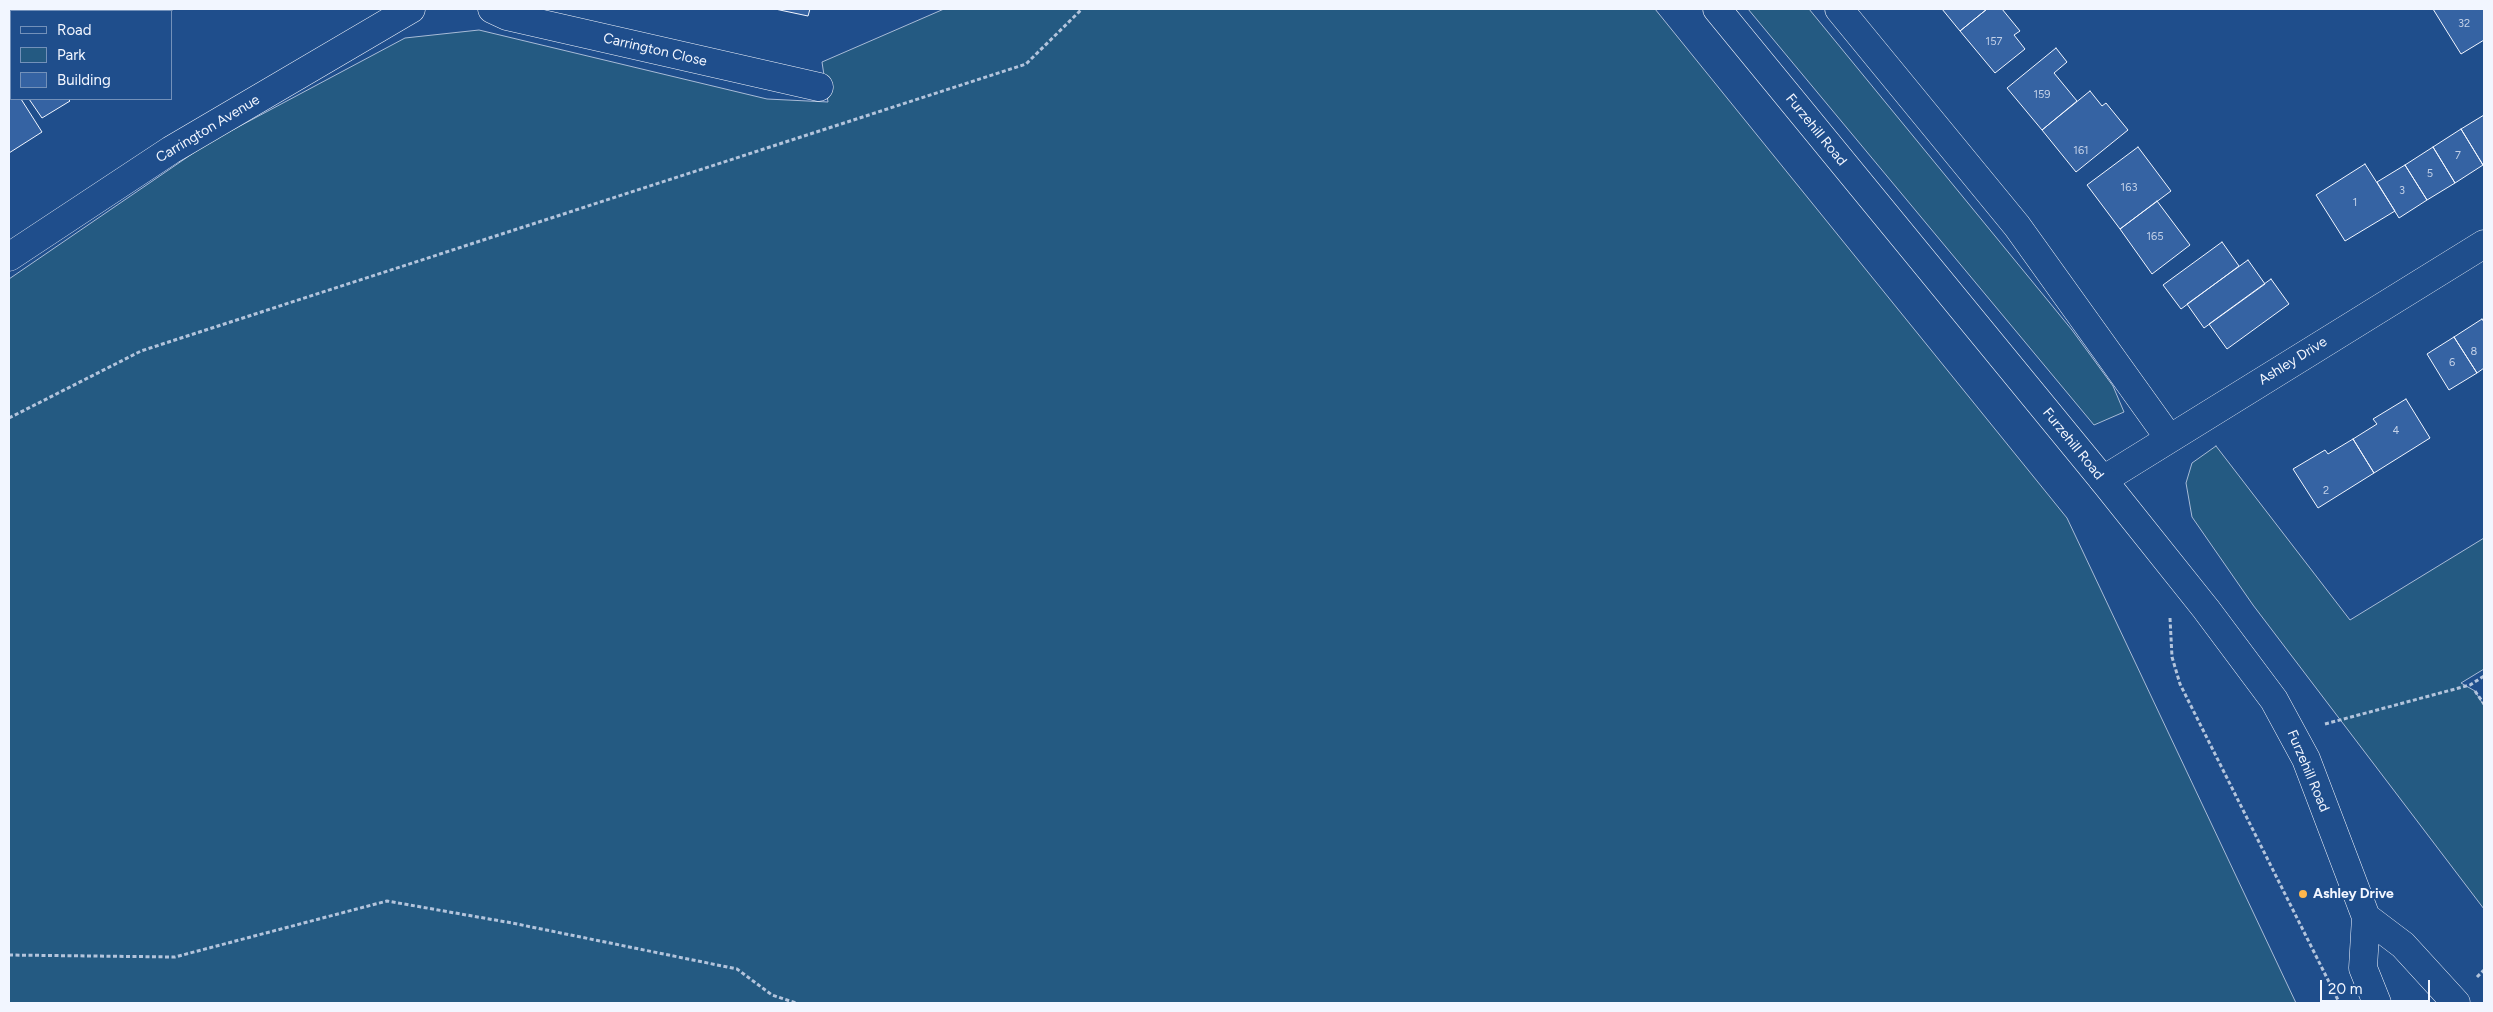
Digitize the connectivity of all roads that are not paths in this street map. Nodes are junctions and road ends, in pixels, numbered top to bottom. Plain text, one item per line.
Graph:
1 (411, 9) edge
2 (492, 9) edge
3 (1717, 9) edge
4 (1839, 9) edge
5 (820, 87) dead end
6 (2484, 244) edge
7 (9, 257) edge
8 (2170, 438) junction
9 (2103, 480) junction
10 (2366, 917) junction
11 (2377, 1003) edge
12 (2456, 1003) edge

1 - 7 street, Carrington Avenue
2 - 5 street, Carrington Close
3 - 9 street, Furzehill Road
4 - 8 street
6 - 8 street, Ashley Drive
8 - 9 street, Ashley Drive
9 - 10 street, Furzehill Road
10 - 11 street, Furzehill Road
10 - 12 street

